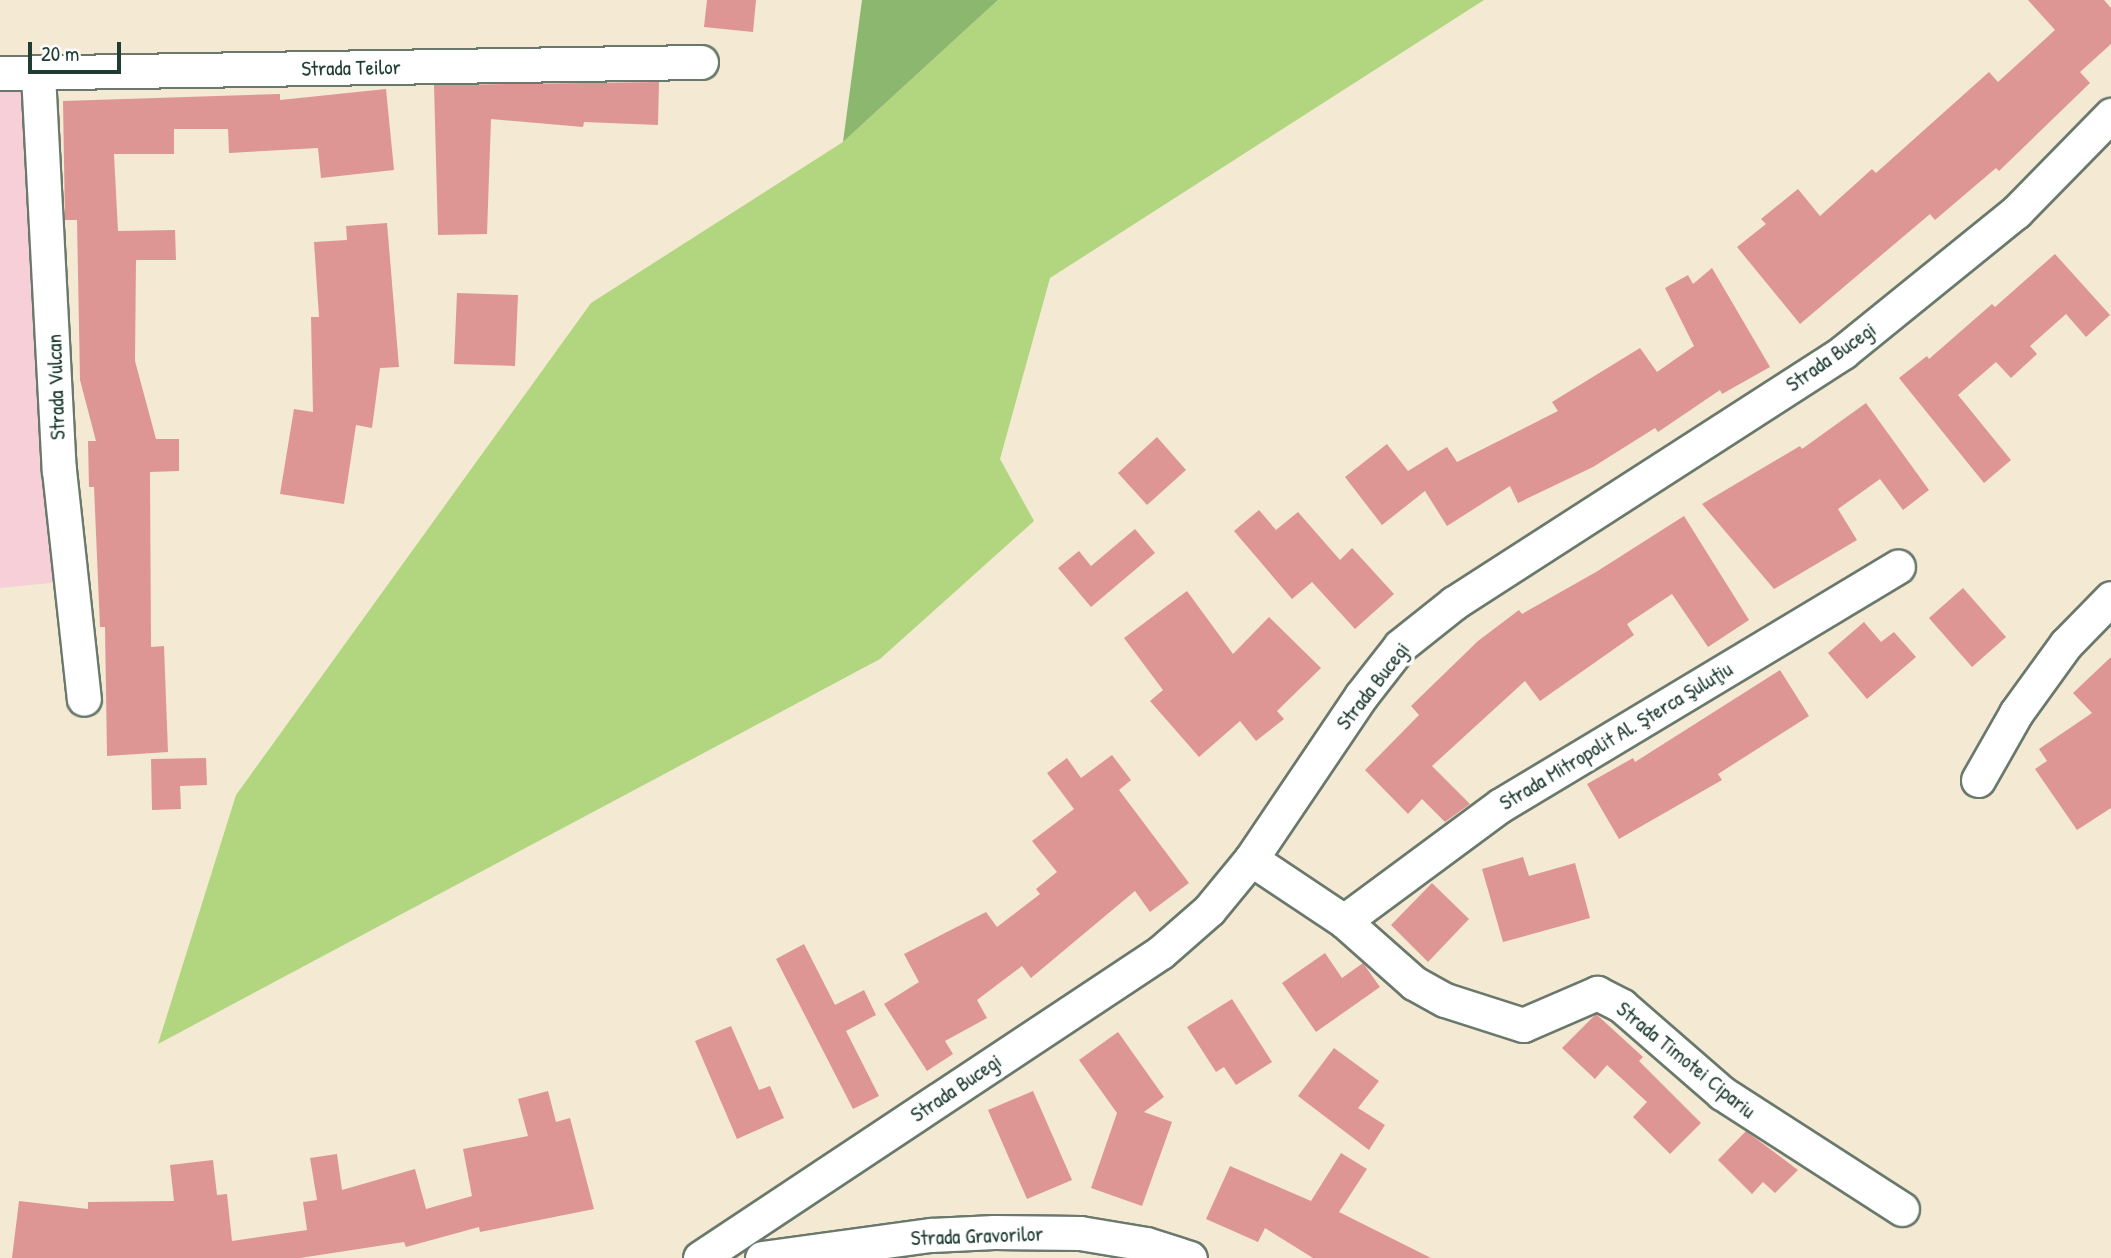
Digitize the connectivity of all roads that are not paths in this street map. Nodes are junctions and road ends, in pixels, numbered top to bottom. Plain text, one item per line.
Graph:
1 (701, 62) dead end
2 (0, 73) edge
3 (38, 74) junction
4 (2111, 115) edge
5 (1898, 566) dead end
6 (2111, 598) edge
7 (84, 699) dead end
8 (1978, 780) dead end
9 (1251, 859) junction
10 (1344, 920) junction
11 (1902, 1209) dead end
12 (699, 1258) edge
13 (762, 1258) edge
14 (1190, 1258) edge

1 - 3 street, Strada Teilor
2 - 3 street, Strada Teilor
3 - 7 street, Strada Vulcan
4 - 9 street, Strada Bucegi
5 - 10 street, Strada Mitropolit Al. Şterca Şuluţiu
6 - 8 street
9 - 10 street, Strada Timotei Cipariu
9 - 12 street, Strada Bucegi
10 - 11 street, Strada Timotei Cipariu
13 - 14 street, Strada Gravorilor

